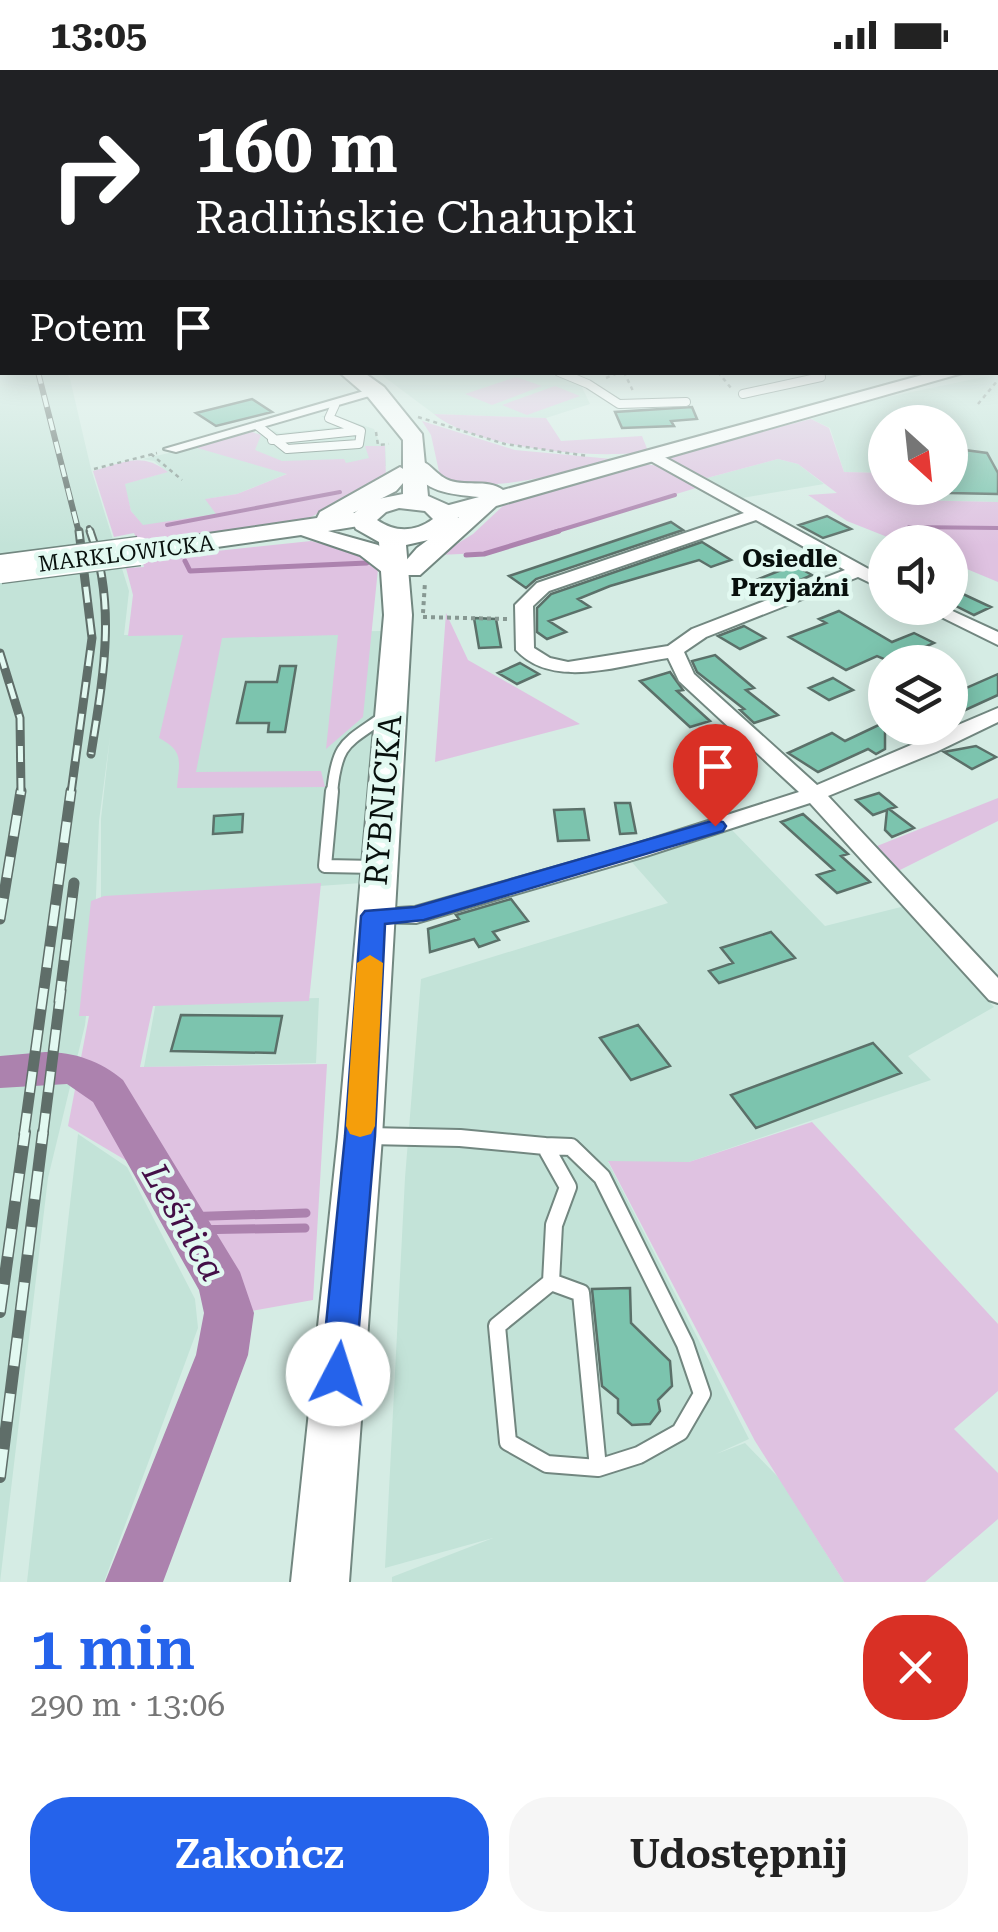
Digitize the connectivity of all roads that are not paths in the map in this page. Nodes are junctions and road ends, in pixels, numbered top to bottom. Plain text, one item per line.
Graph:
1 (335, 406) junction
2 (390, 406) edge
3 (835, 406) edge
4 (393, 408) junction
5 (258, 426) junction
6 (171, 449) road end
7 (652, 456) junction
8 (409, 470) junction
9 (514, 491) junction
10 (424, 505) junction
11 (754, 514) junction
12 (372, 527) junction
13 (302, 531) junction
14 (419, 536) junction
15 (0, 568) edge
16 (411, 569) junction
17 (856, 571) junction
18 (868, 577) edge
19 (968, 625) edge
20 (998, 639) edge
21 (674, 651) junction
22 (390, 713) junction
23 (998, 714) edge
24 (816, 796) junction
25 (378, 867) junction
26 (374, 916) junction
27 (998, 994) edge
28 (360, 1136) junction
29 (545, 1146) junction
30 (551, 1282) junction
31 (598, 1468) junction
32 (320, 1582) edge

1 - 4 street
1 - 5 street
1 - 5 lane
2 - 4 main road
3 - 7 main road
4 - 8 main road
5 - 6 street
7 - 9 main road
7 - 11 street
8 - 9 main road
8 - 10 main road
8 - 13 main road
9 - 10 main road
9 - 16 main road
10 - 12 main road
10 - 14 main road
11 - 17 street
11 - 21 street
12 - 13 main road, MARKLOWICKA
12 - 14 main road
12 - 16 main road
13 - 15 main road, MARKLOWICKA, bridge
13 - 16 main road
14 - 16 main road, RYBNICKA
16 - 22 main road, RYBNICKA
17 - 18 street
17 - 21 street
19 - 20 street
21 - 24 street
22 - 25 main road, RYBNICKA
22 - 25 lane
23 - 24 street
24 - 26 street
24 - 27 street
25 - 26 main road, RYBNICKA
26 - 28 main road, RYBNICKA
28 - 29 lane
28 - 32 main road, RYBNICKA
29 - 30 lane
29 - 31 lane
30 - 31 lane
30 - 31 lane

